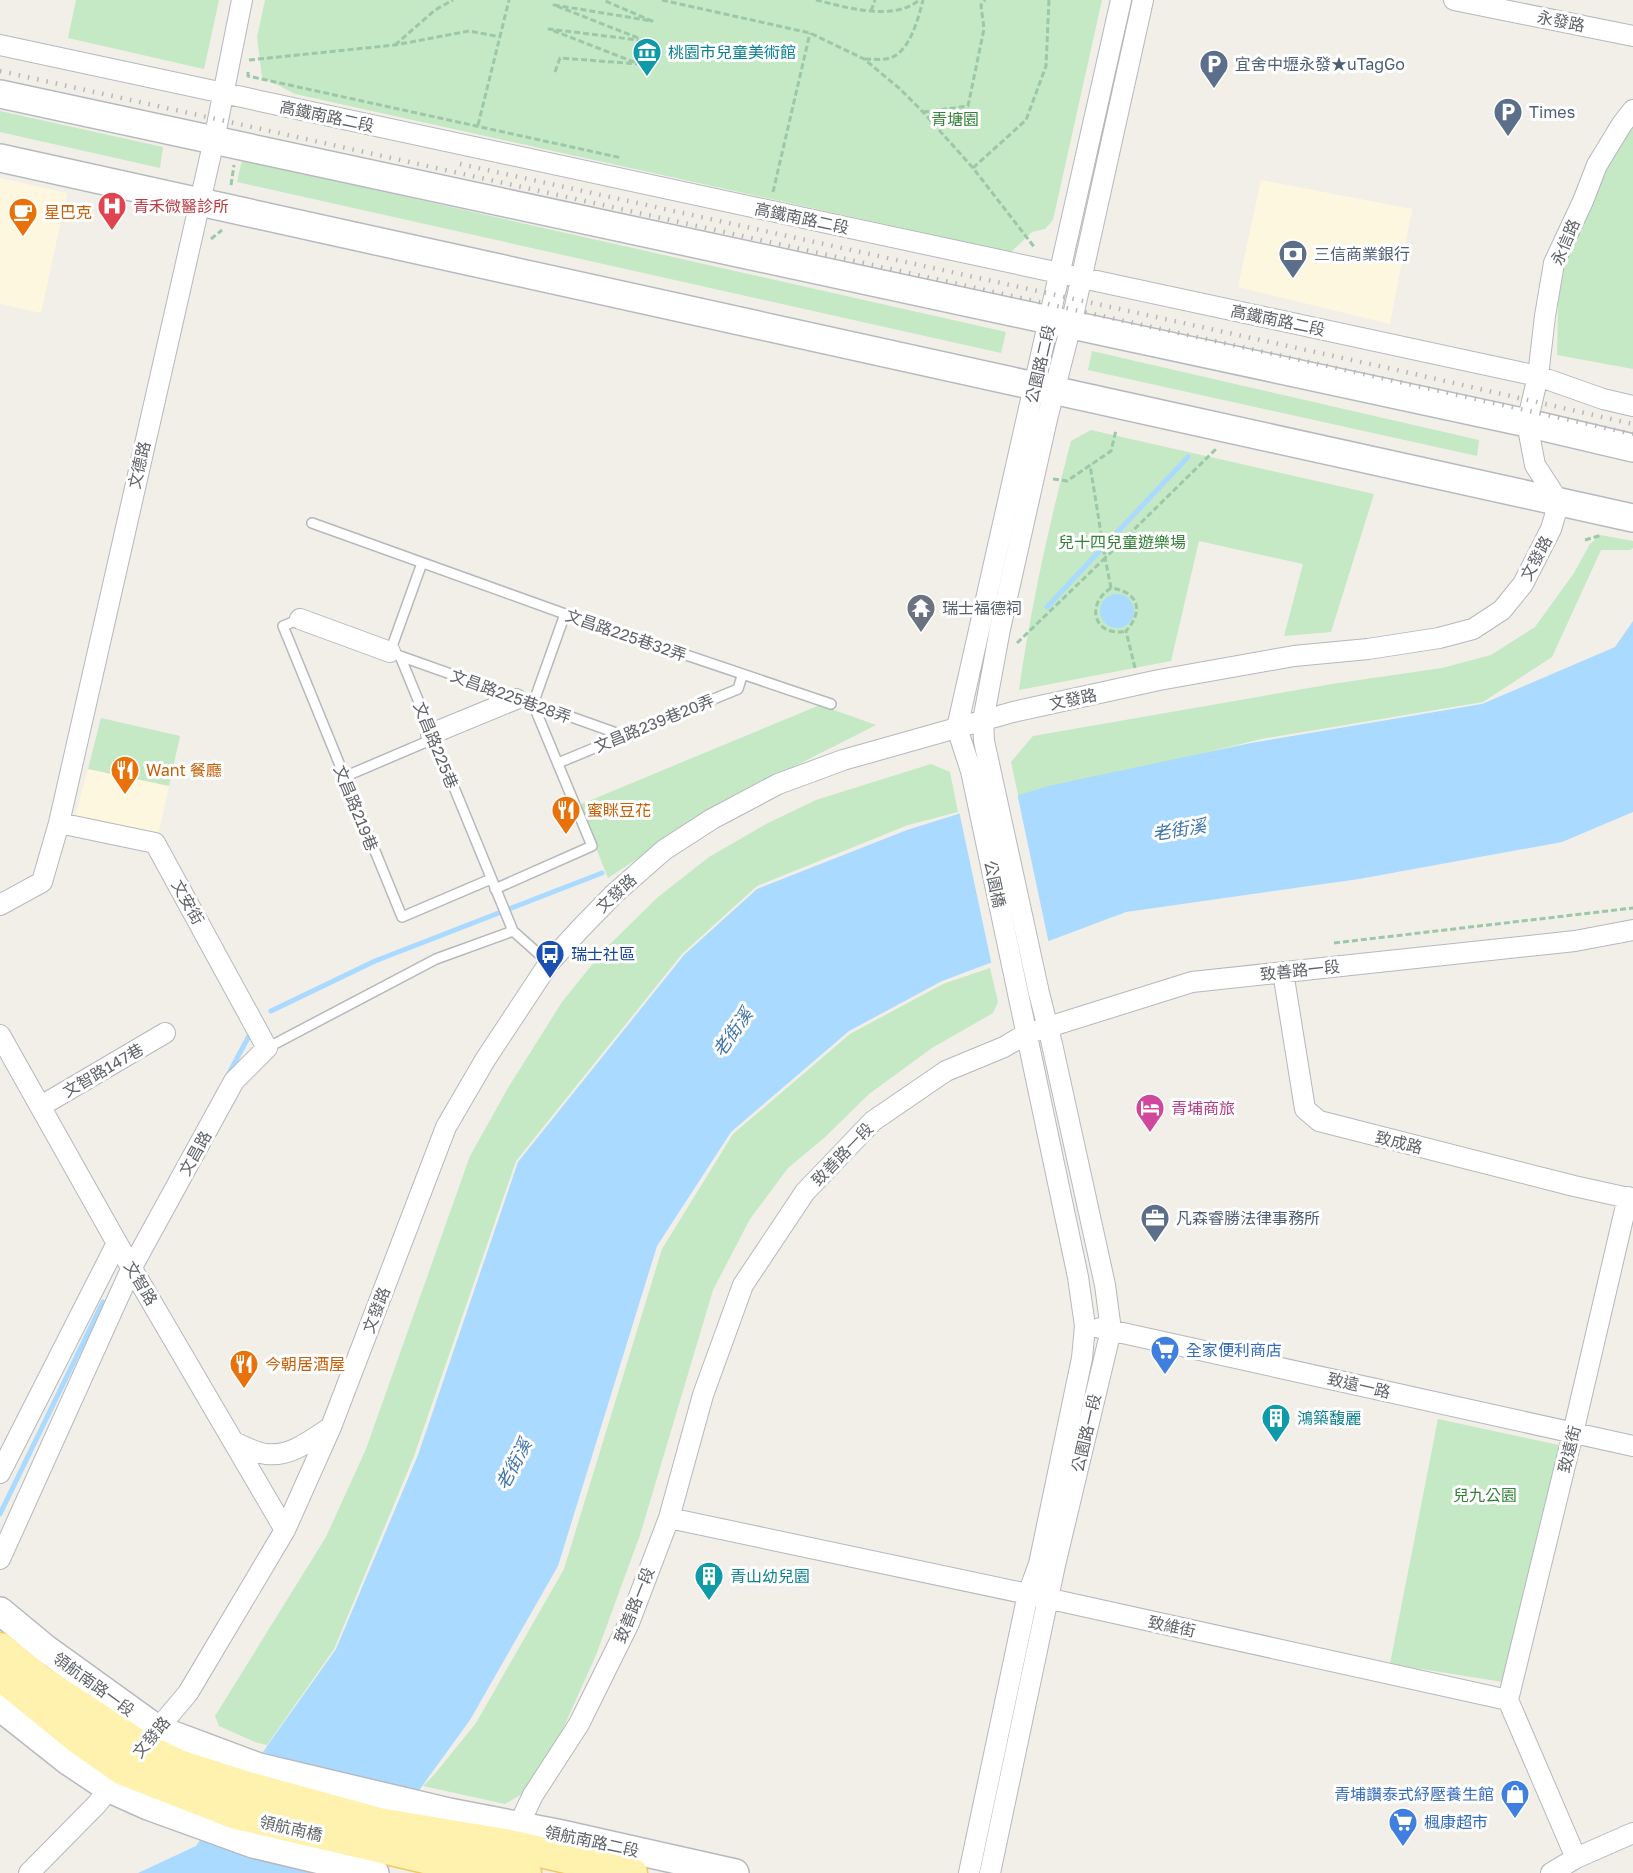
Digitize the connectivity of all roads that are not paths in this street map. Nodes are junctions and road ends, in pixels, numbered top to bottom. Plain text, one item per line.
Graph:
1 (242, 0) edge
2 (1121, 0) edge
3 (1143, 0) edge
4 (1454, 0) edge
5 (1633, 36) edge
6 (0, 45) edge
7 (222, 93) junction
8 (0, 94) edge
9 (1633, 110) edge
10 (214, 140) junction
11 (0, 158) edge
12 (199, 202) junction
13 (1061, 273) junction
14 (1082, 278) junction
15 (1060, 323) junction
16 (1538, 376) junction
17 (1046, 387) junction
18 (1633, 406) edge
19 (1527, 423) junction
20 (1633, 448) edge
21 (1559, 502) junction
22 (1633, 518) edge
23 (312, 523) dead end
24 (422, 563) junction
25 (565, 614) junction
26 (300, 619) joint
27 (395, 654) junction
28 (742, 676) junction
29 (525, 701) junction
30 (831, 704) dead end
31 (983, 721) junction
32 (957, 728) junction
33 (622, 735) junction
34 (432, 736) junction
35 (558, 763) junction
36 (344, 777) junction
37 (58, 823) junction
38 (491, 879) junction
39 (495, 889) junction
40 (0, 905) edge
41 (1633, 930) edge
42 (513, 931) junction
43 (549, 963) junction
44 (1283, 972) junction
45 (1039, 993) joint
46 (1019, 998) joint
47 (1048, 1027) junction
48 (165, 1034) dead end
49 (1026, 1034) junction
50 (0, 1035) edge
51 (267, 1048) junction
52 (40, 1106) junction
53 (1630, 1198) edge
54 (117, 1243) junction
55 (132, 1267) junction
56 (1085, 1326) junction
57 (1111, 1330) junction
58 (331, 1427) junction
59 (1573, 1433) junction
60 (234, 1442) junction
61 (1633, 1446) edge
62 (0, 1473) edge
63 (669, 1518) junction
64 (285, 1530) junction
65 (0, 1559) edge
66 (1028, 1594) junction
67 (1048, 1599) junction
68 (0, 1611) edge
69 (0, 1648) edge
70 (0, 1675) edge
71 (1508, 1700) junction
72 (0, 1707) edge
73 (150, 1738) junction
74 (171, 1775) junction
75 (117, 1779) junction
76 (1633, 1833) edge
77 (436, 1834) junction
78 (512, 1857) edge
79 (1576, 1858) junction
80 (29, 1873) edge
81 (375, 1873) edge
82 (632, 1873) edge
83 (735, 1873) edge
84 (969, 1873) edge
85 (990, 1873) edge
86 (1551, 1873) edge

1 - 7 street, 文德路
2 - 13 street, 公園路二段
3 - 14 street, 公園路二段
4 - 5 street, 永發路
6 - 7 street, 高鐵南路二段
7 - 10 street, 文德路
7 - 13 street, 高鐵南路二段
8 - 10 street
9 - 16 street, 永信路
10 - 12 street, 文德路
10 - 15 street
11 - 12 street
12 - 17 street
12 - 37 street, 文德路
13 - 14 street, 高鐵南路二段
13 - 15 street, 公園路二段
14 - 15 street, 公園路二段
14 - 16 street, 高鐵南路二段
15 - 17 street, 公園路二段
15 - 19 street
16 - 18 street, 高鐵南路二段
16 - 19 street, 永信路
17 - 21 street
17 - 31 street, 公園路二段
17 - 32 street, 公園路二段
19 - 20 street
19 - 21 street
21 - 22 street
21 - 31 street, 文發路
23 - 24 lane, 文昌路225巷32弄
24 - 25 lane, 文昌路225巷32弄
24 - 27 lane
25 - 28 lane, 文昌路225巷32弄
25 - 29 lane
26 - 27 street
26 - 36 lane, 文昌路219巷
27 - 29 lane, 文昌路225巷28弄
27 - 34 lane, 文昌路225巷
28 - 30 lane, 文昌路225巷32弄
28 - 33 lane, 文昌路239巷20弄
29 - 33 lane, 文昌路225巷28弄
29 - 34 street
29 - 35 lane
31 - 32 street, 文發路
31 - 45 street, 公園橋
32 - 43 street, 文發路
32 - 46 street, 公園橋
33 - 35 lane, 文昌路239巷20弄
34 - 36 lane
34 - 38 lane, 文昌路225巷
35 - 39 lane
36 - 38 lane, 文昌路219巷
37 - 40 street, 文德路
37 - 51 street, 文安街
38 - 39 lane, 文昌路225巷
39 - 42 lane, 文昌路225巷
41 - 44 street, 致善路一段
42 - 43 lane
42 - 51 lane, 文昌路
43 - 58 street, 文發路
44 - 47 street, 致善路一段
44 - 53 street, 致成路
45 - 47 street, 公園路一段
46 - 49 street, 公園路一段
47 - 49 street, 致善路一段
47 - 57 street, 公園路一段
48 - 52 street, 文智路147巷
49 - 56 street, 公園路一段
49 - 63 street, 致善路一段
50 - 52 street, 文智路
51 - 55 street, 文昌路
52 - 54 street, 文智路
53 - 59 street, 致遠街
54 - 55 street, 文智路
54 - 62 street
55 - 60 street, 文智路
55 - 65 street, 文昌路
56 - 57 street, 致遠一路
56 - 66 street, 公園路一段
57 - 59 street, 致遠一路
57 - 67 street, 公園路一段
58 - 60 street
58 - 64 street, 文發路
59 - 61 street, 致遠一路
59 - 71 street, 致遠街
60 - 64 street, 文智路
63 - 66 street, 致維街
63 - 78 street, 致善路一段
64 - 73 street, 文發路
66 - 67 street, 致維街
66 - 84 street, 公園路一段
67 - 71 street, 致維街
67 - 85 street, 公園路一段
68 - 73 street, 領航南路一段
69 - 73 main road, 領航南路一段
70 - 75 main road
71 - 79 street
72 - 75 street
73 - 74 main road, 領航南路一段
73 - 75 street, 文發路
74 - 75 main road
74 - 77 main road, 領航南橋
74 - 77 street
74 - 81 street, 領航南橋
75 - 80 street, 文發路
76 - 79 street
77 - 78 street, 領航南路二段
77 - 78 main road, 領航南路二段
78 - 82 main road, 領航南路二段
78 - 83 street, 領航南路二段
79 - 86 street

